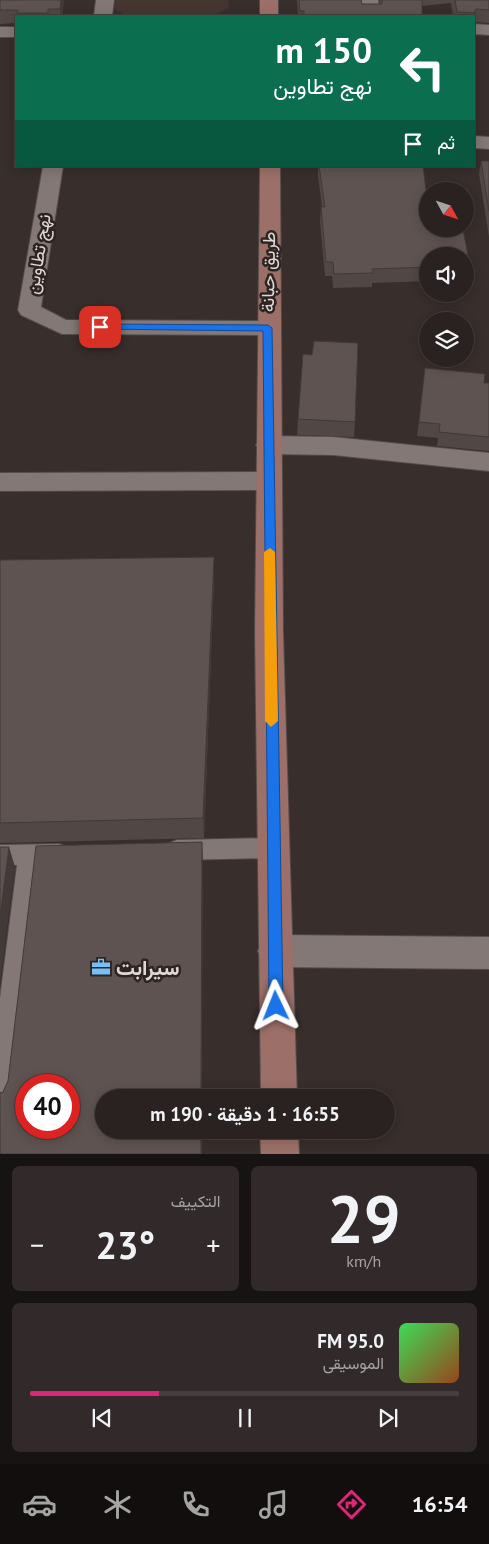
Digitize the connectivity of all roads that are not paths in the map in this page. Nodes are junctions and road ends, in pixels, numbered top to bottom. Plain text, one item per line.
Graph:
1 (105, 0) edge
2 (269, 0) edge
3 (368, 0) edge
4 (103, 15) edge
5 (269, 15) edge
6 (371, 15) edge
7 (475, 30) edge
8 (489, 30) edge
9 (0, 32) edge
10 (15, 32) edge
11 (475, 142) edge
12 (489, 143) edge
13 (53, 167) edge
14 (270, 167) edge
15 (268, 328) junction
16 (269, 445) junction
17 (489, 462) edge
18 (269, 481) junction
19 (0, 482) edge
20 (273, 848) junction
21 (155, 850) edge
22 (77, 853) edge
23 (29, 855) junction
24 (0, 856) edge
25 (275, 951) junction
26 (489, 953) edge
27 (278, 1089) edge
28 (0, 1097) edge
29 (279, 1139) edge
30 (280, 1154) edge

1 - 4 street
2 - 5 street
3 - 6 street
7 - 8 street
9 - 10 street
11 - 12 street
13 - 15 street, نهج تطاوين
14 - 15 street, طريق حبانة
15 - 16 street, طريق حبانة
16 - 17 street
16 - 18 street, طريق حبانة
18 - 19 street
18 - 20 street, طريق حبانة
20 - 21 lane
20 - 25 street, طريق حبانة
22 - 23 lane
23 - 24 lane
23 - 28 lane
25 - 26 street
25 - 27 street, طريق حبانة
29 - 30 street

